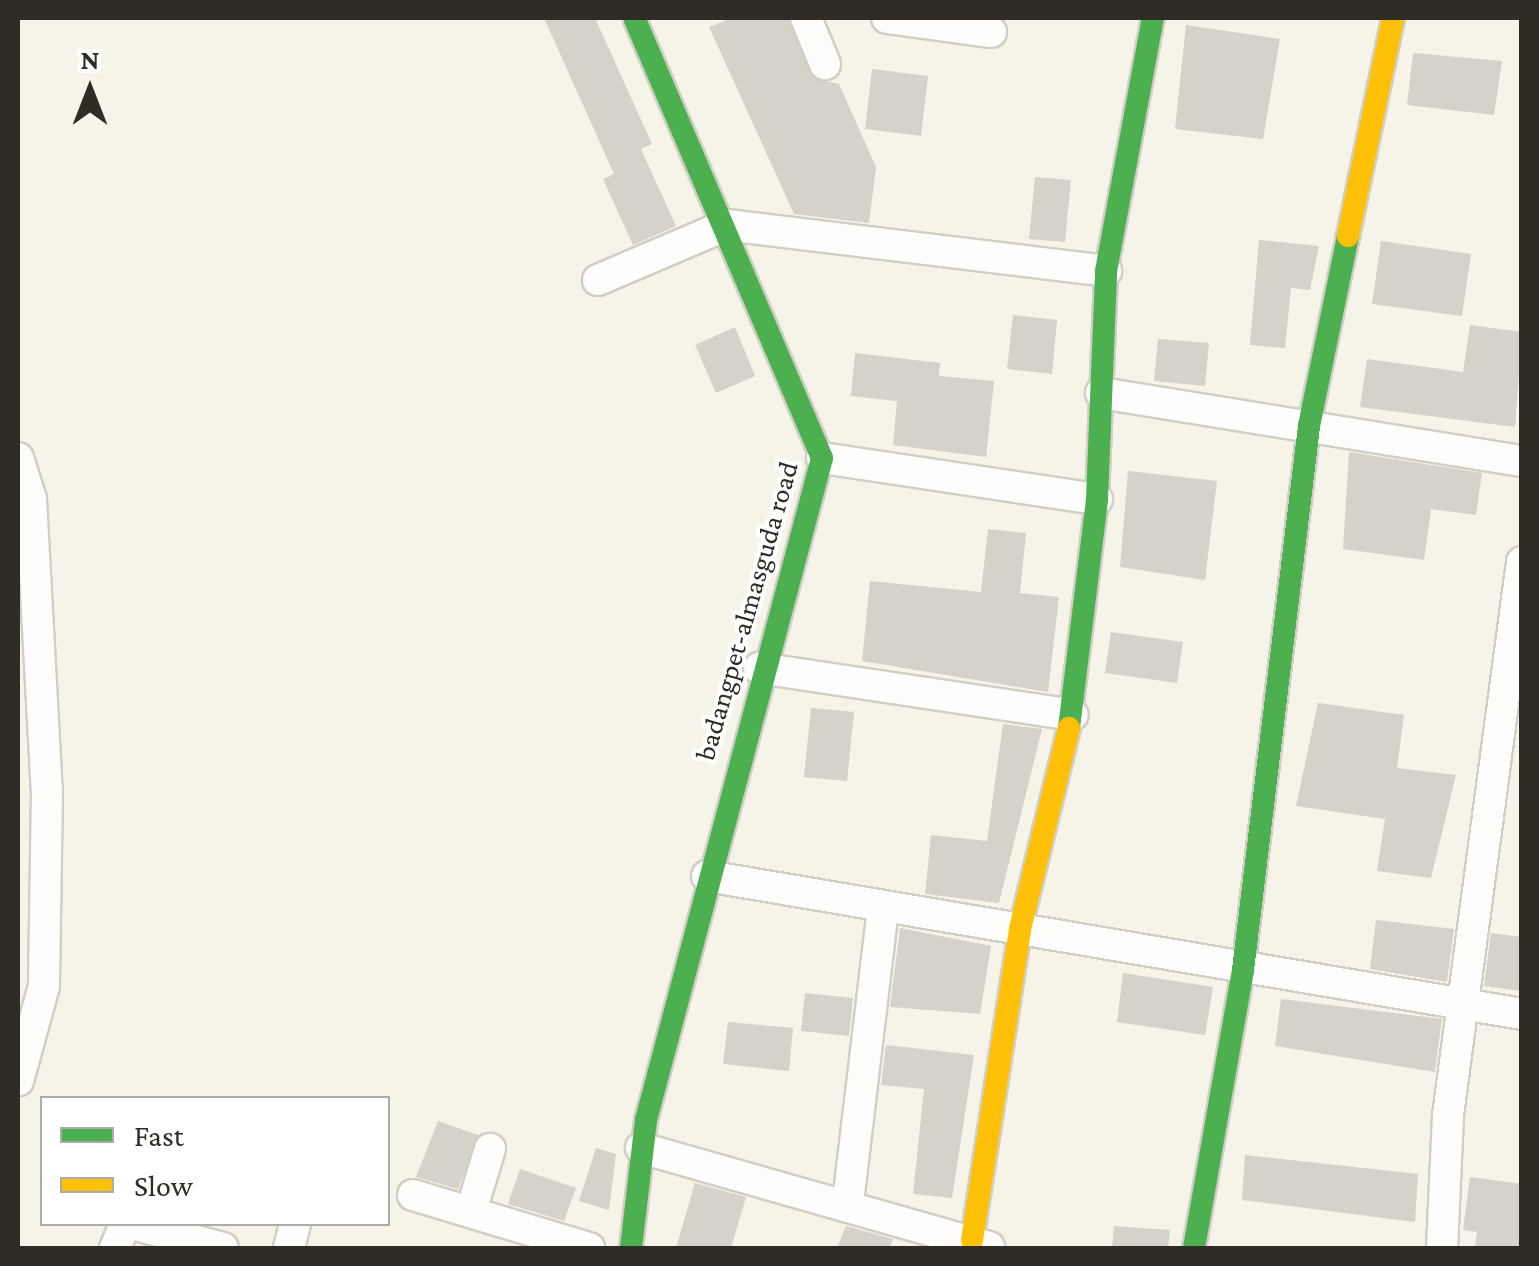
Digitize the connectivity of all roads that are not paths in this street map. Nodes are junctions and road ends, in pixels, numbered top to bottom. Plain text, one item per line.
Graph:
1 (634, 18) edge
2 (806, 18) edge
3 (886, 18) edge
4 (1153, 18) edge
5 (1393, 18) edge
6 (991, 32) dead end
7 (825, 64) dead end
8 (727, 225) junction
9 (1106, 271) junction
10 (598, 280) dead end
11 (1101, 393) junction
12 (1310, 426) junction
13 (18, 458) edge
14 (822, 458) junction
15 (1522, 461) edge
16 (1097, 499) junction
17 (1522, 562) edge
18 (759, 668) junction
19 (1072, 714) junction
20 (707, 876) junction
21 (883, 908) junction
22 (1020, 930) junction
23 (1243, 970) junction
24 (1463, 1006) junction
25 (1522, 1014) edge
26 (18, 1081) edge
27 (641, 1148) junction
28 (490, 1149) dead end
29 (413, 1195) dead end
30 (848, 1202) junction
31 (471, 1211) junction
32 (140, 1226) edge
33 (982, 1244) edge
34 (223, 1248) edge
35 (590, 1248) edge
36 (631, 1248) edge
37 (1194, 1248) edge
38 (1442, 1248) edge

1 - 8 street, badangpet-almasguda road
2 - 7 street
3 - 6 street
4 - 9 street
5 - 12 street
8 - 9 street
8 - 10 street
8 - 14 street, badangpet-almasguda road
9 - 11 street
11 - 12 street
11 - 16 street
12 - 15 street
12 - 23 street
13 - 26 street
14 - 16 street
14 - 18 street, badangpet-almasguda road
16 - 19 street
17 - 24 street
18 - 19 street
18 - 20 street, badangpet-almasguda road
19 - 22 street
20 - 21 street
20 - 27 street, badangpet-almasguda road
21 - 22 street
21 - 30 street
22 - 23 street
22 - 33 street
23 - 24 street
23 - 37 street
24 - 25 street
24 - 38 street
27 - 30 street
27 - 36 street, badangpet-almasguda road
28 - 31 street
29 - 31 street
30 - 33 street
31 - 35 street
32 - 34 street

